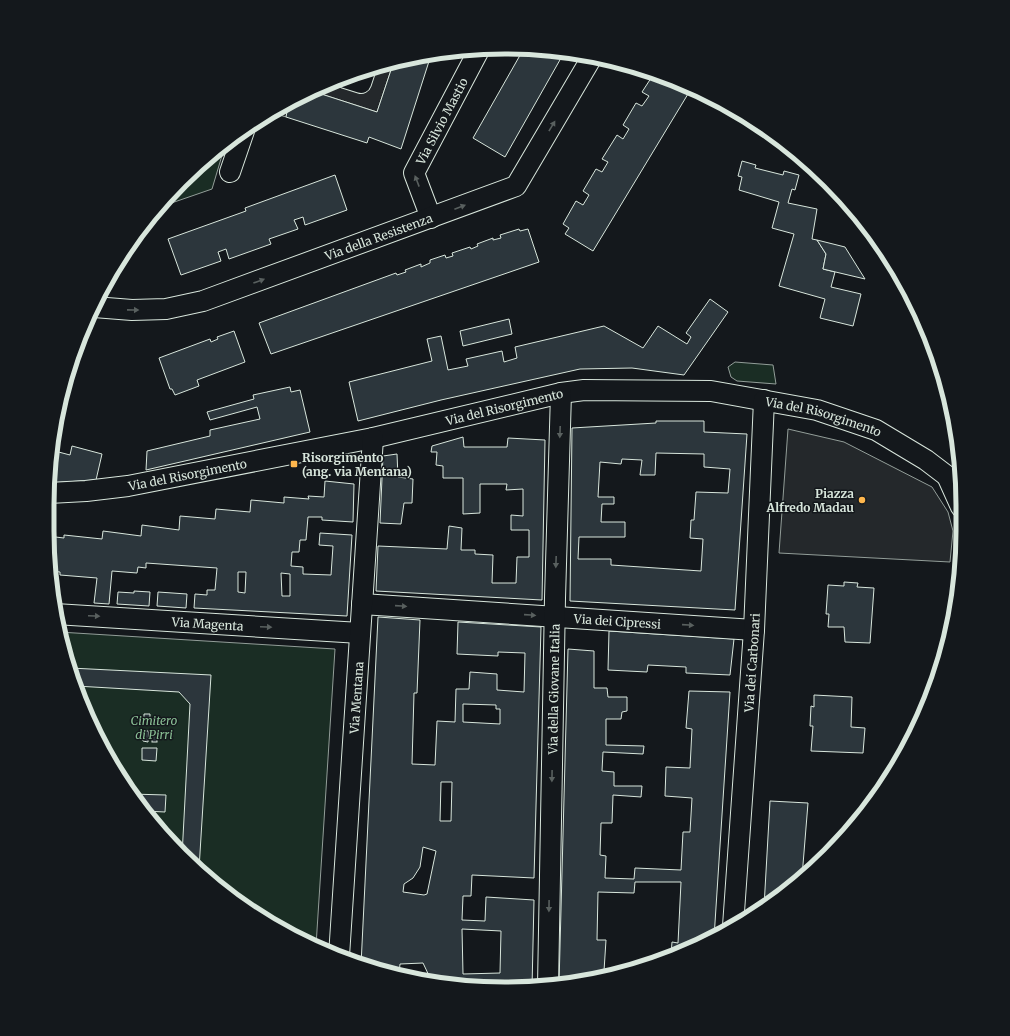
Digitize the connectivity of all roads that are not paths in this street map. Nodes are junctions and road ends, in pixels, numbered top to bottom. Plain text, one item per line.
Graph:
1 (476, 55) edge
2 (589, 62) edge
3 (363, 77) edge
4 (353, 80) edge
5 (241, 139) edge
6 (230, 172) dead end
7 (431, 218) junction
8 (100, 307) edge
9 (561, 393) junction
10 (764, 400) junction
11 (373, 438) junction
12 (954, 480) edge
13 (54, 493) edge
14 (362, 604) junction
15 (62, 614) edge
16 (555, 616) junction
17 (754, 630) junction
18 (360, 633) junction
19 (733, 920) edge
20 (339, 951) edge
21 (548, 980) edge

7 -> 1 street, Via Silvio Mastio
7 -> 2 street, Via della Resistenza
3 - 4 street
5 - 6 street
8 -> 7 street, Via della Resistenza
9 - 10 street, Via del Risorgimento
9 - 11 street, Via del Risorgimento
9 -> 16 street, Via della Giovane Italia
10 - 12 street, Via del Risorgimento
10 - 17 street, Via dei Carbonari
11 - 13 street, Via del Risorgimento
11 - 14 street, Via Mentana
14 -> 16 street, Via dei Cipressi
14 - 18 street, Via Mentana
15 -> 18 street, Via Magenta
16 -> 17 street, Via dei Cipressi
16 -> 21 street, Via della Giovane Italia
17 - 19 street, Via dei Carbonari
18 - 20 street, Via Mentana

